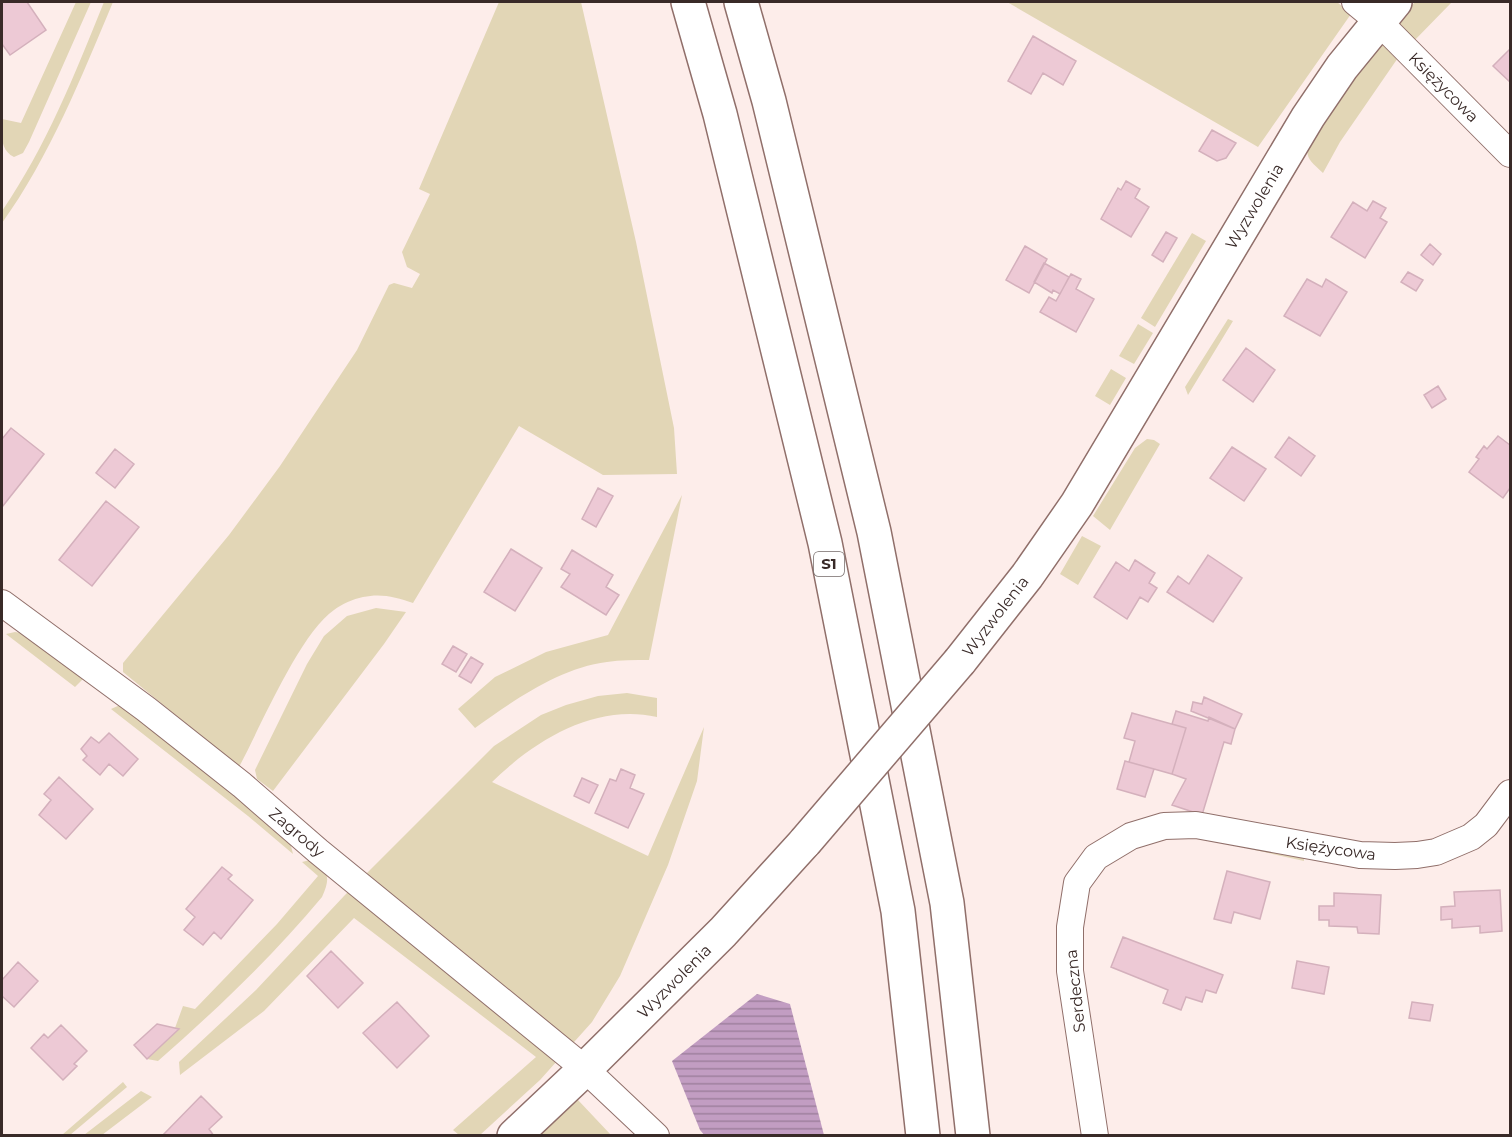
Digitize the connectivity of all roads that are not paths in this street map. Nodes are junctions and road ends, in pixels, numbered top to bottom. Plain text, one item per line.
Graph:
1 (688, 2) edge
2 (741, 2) edge
3 (1376, 8) edge
4 (1510, 154) edge
5 (2, 603) edge
6 (1510, 793) edge
7 (1131, 836) joint
8 (585, 1070) junction
9 (514, 1136) edge
10 (656, 1136) edge
11 (923, 1136) edge
12 (974, 1136) edge
13 (1095, 1136) edge

1 - 11 main road, S1
2 - 12 main road
3 - 4 street, Księżycowa
3 - 8 main road, Wyzwolenia, bridge
5 - 8 street, Zagrody
6 - 7 street, Księżycowa
7 - 13 street, Serdeczna
8 - 9 main road, Wyzwolenia
8 - 10 street, Zagrody

